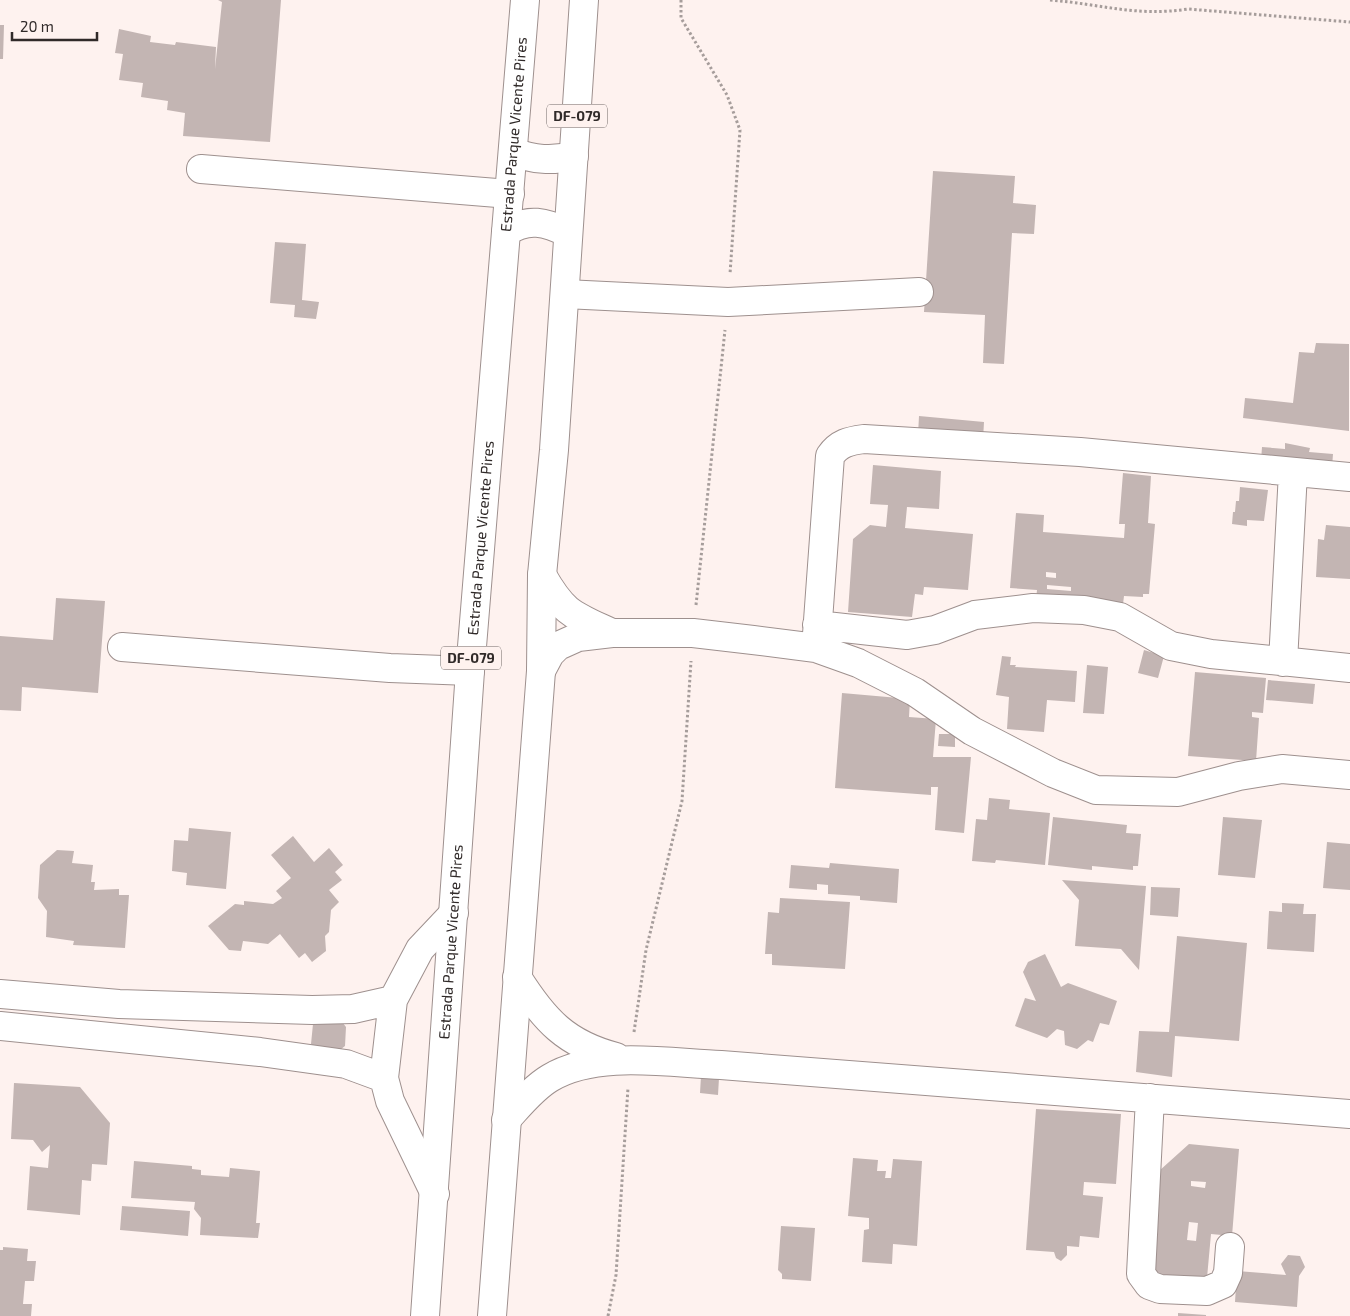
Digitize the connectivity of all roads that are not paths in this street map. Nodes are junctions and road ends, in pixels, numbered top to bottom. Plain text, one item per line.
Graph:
1 (525, 0) edge
2 (584, 0) edge
3 (513, 152) junction
4 (574, 156) junction
5 (200, 169) dead end
6 (510, 194) junction
7 (506, 232) junction
8 (568, 233) junction
9 (919, 292) dead end
10 (565, 294) junction
11 (1293, 472) junction
12 (1350, 477) edge
13 (542, 575) junction
14 (612, 633) junction
15 (816, 637) junction
16 (122, 647) dead end
17 (1283, 662) junction
18 (1350, 668) edge
19 (470, 671) junction
20 (541, 671) junction
21 (1350, 775) edge
22 (454, 913) junction
23 (517, 977) junction
24 (0, 994) edge
25 (393, 1000) junction
26 (119, 1004) junction
27 (260, 1008) junction
28 (0, 1026) edge
29 (116, 1036) junction
30 (260, 1052) junction
31 (630, 1061) junction
32 (384, 1078) junction
33 (1150, 1098) junction
34 (1350, 1114) edge
35 (506, 1120) junction
36 (434, 1194) junction
37 (1230, 1247) dead end
38 (425, 1316) edge
39 (492, 1316) edge

1 - 3 street, Estrada Parque Vicente Pires / DF-079
2 - 4 street, DF-079
3 - 4 street
3 - 6 street, Estrada Parque Vicente Pires / DF-079
4 - 8 street, DF-079
5 - 6 street
6 - 7 street, Estrada Parque Vicente Pires / DF-079
7 - 8 street
7 - 19 street, Estrada Parque Vicente Pires / DF-079
8 - 10 street, DF-079
9 - 10 street
10 - 13 street, DF-079
11 - 12 street
11 - 15 street
11 - 17 street
13 - 14 street
13 - 20 street, DF-079
14 - 15 street
14 - 20 street
15 - 17 street
15 - 21 street
16 - 19 street
17 - 18 street
19 - 22 street, Estrada Parque Vicente Pires / DF-079
20 - 23 street, DF-079
22 - 25 street
22 - 36 street, Estrada Parque Vicente Pires / DF-079
23 - 31 street
23 - 35 street, DF-079
24 - 26 street
25 - 27 street
25 - 32 street
26 - 27 street
26 - 29 street
27 - 30 street
28 - 29 street
29 - 30 street
30 - 32 street
31 - 33 street
31 - 35 street
32 - 36 street
33 - 34 street
33 - 37 street
35 - 39 street, DF-079
36 - 38 street, Estrada Parque Vicente Pires / DF-079

